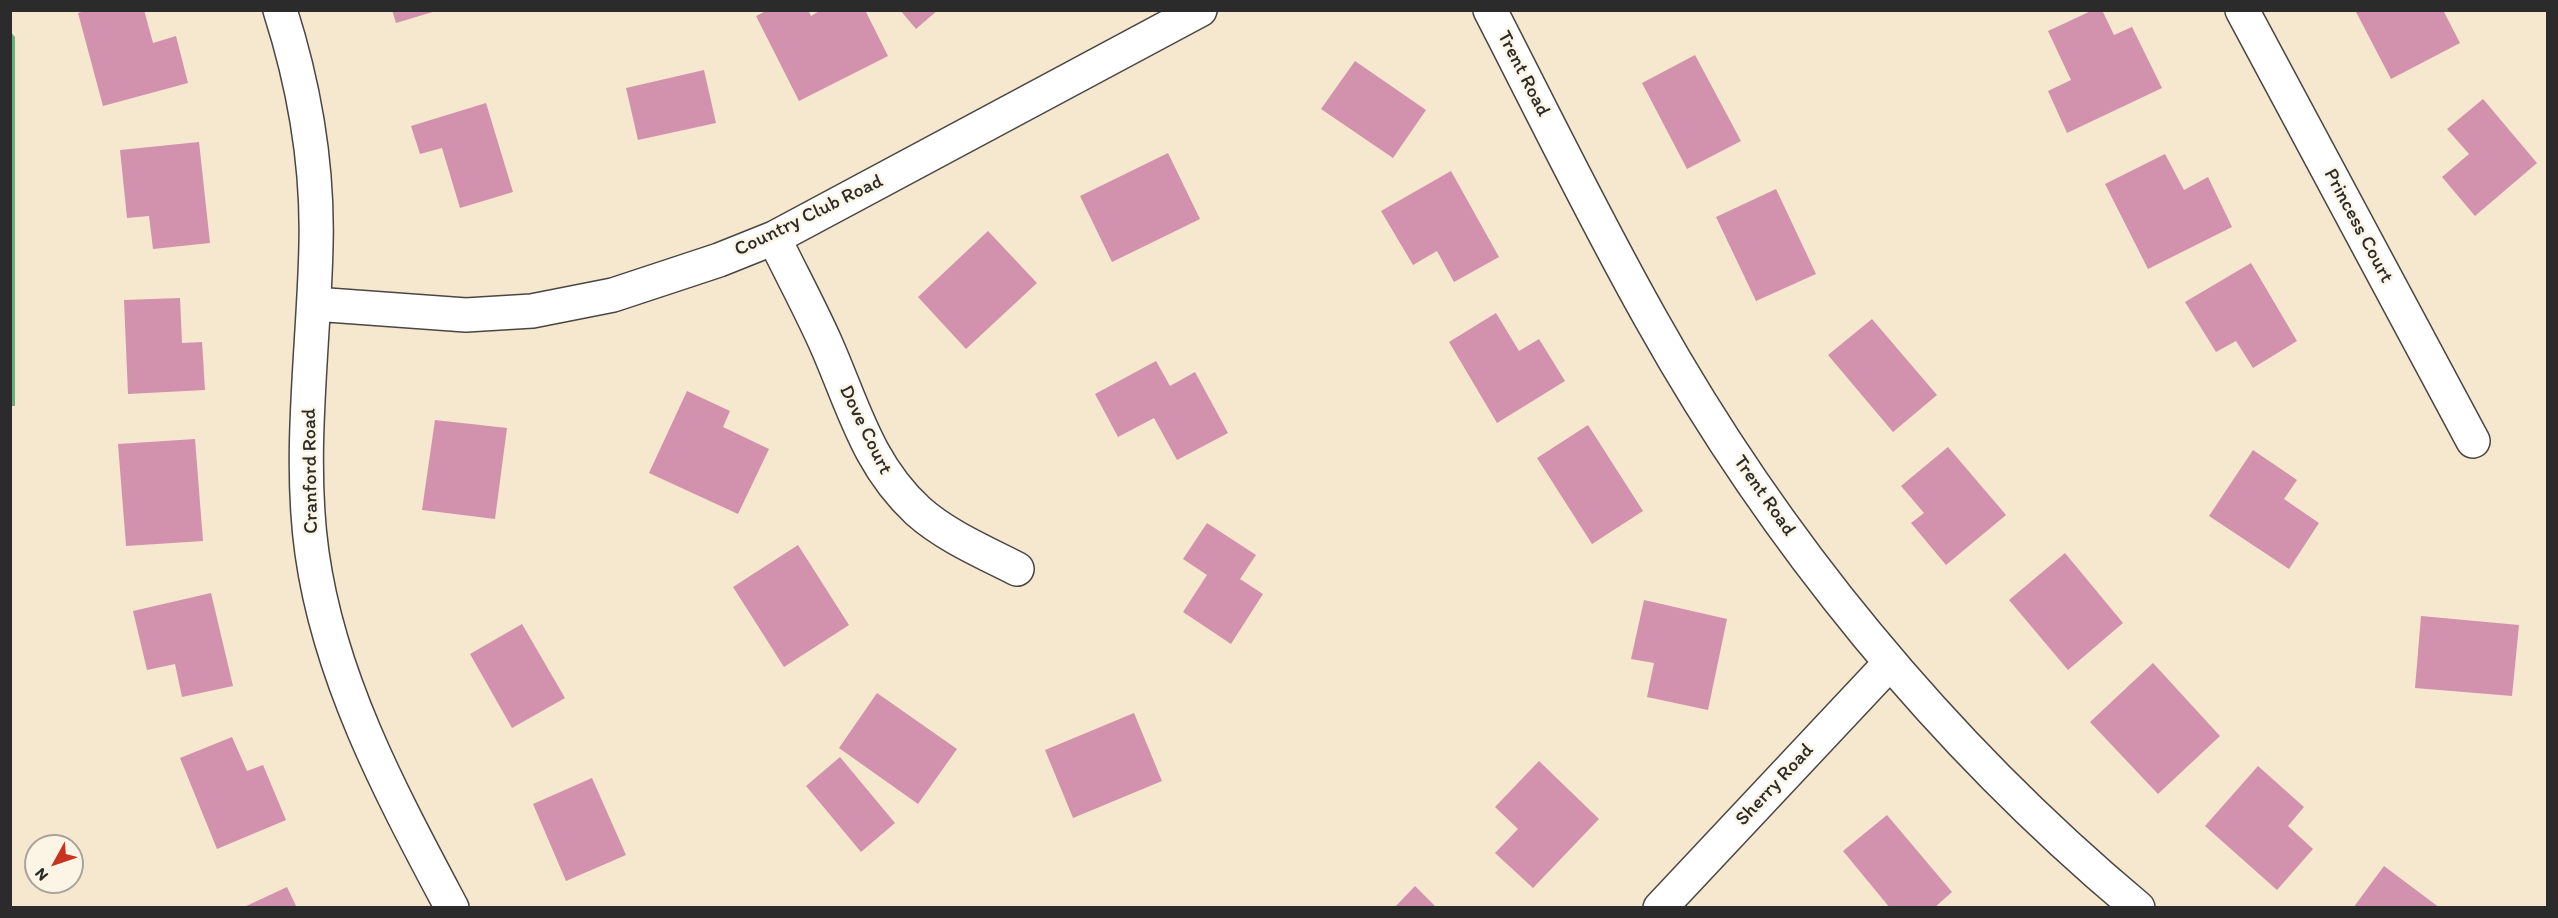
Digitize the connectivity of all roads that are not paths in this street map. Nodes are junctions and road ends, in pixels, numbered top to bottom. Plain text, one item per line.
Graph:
1 (280, 10) edge
2 (1200, 10) edge
3 (1490, 10) edge
4 (2242, 10) edge
5 (774, 238) junction
6 (314, 304) junction
7 (2473, 441) dead end
8 (1017, 569) dead end
9 (1890, 663) junction
10 (452, 908) edge
11 (1660, 908) edge
12 (2138, 908) edge

1 - 6 street, Cranford Road
2 - 5 street, Country Club Road
3 - 9 street, Trent Road
4 - 7 street, Princess Court
5 - 6 street, Country Club Road
5 - 8 street, Dove Court
6 - 10 street, Cranford Road
9 - 11 street, Sherry Road
9 - 12 street, Trent Road

